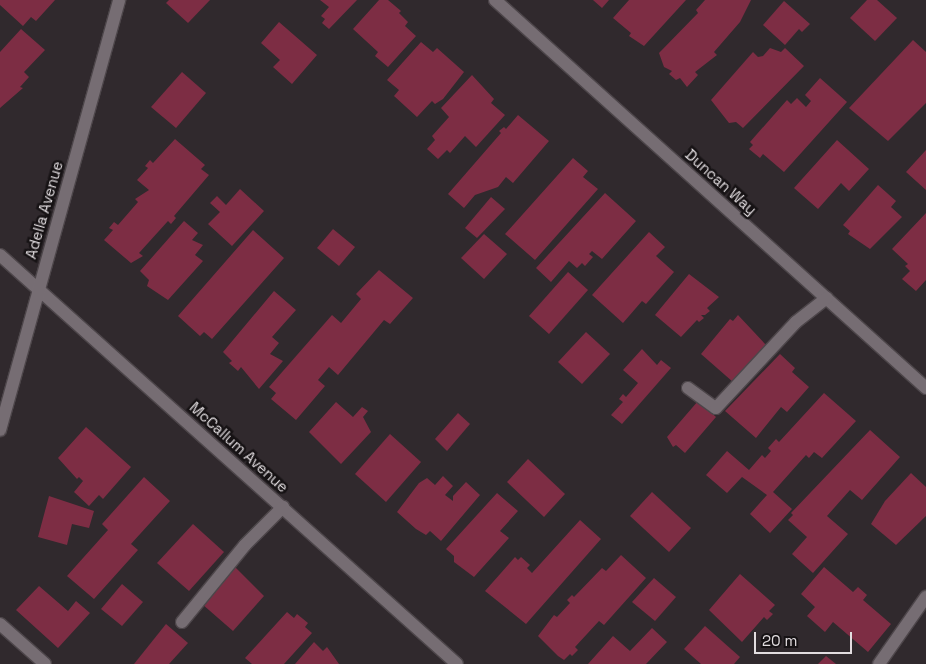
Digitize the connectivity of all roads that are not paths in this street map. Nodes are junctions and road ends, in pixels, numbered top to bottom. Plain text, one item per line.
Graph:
1 (119, 0) edge
2 (495, 0) edge
3 (0, 255) edge
4 (38, 289) junction
5 (826, 298) junction
6 (688, 388) dead end
7 (926, 388) edge
8 (0, 430) edge
9 (283, 508) junction
10 (926, 596) edge
11 (182, 622) dead end
12 (0, 624) edge
13 (45, 664) edge
14 (457, 664) edge
15 (879, 664) edge

1 - 4 street, Adella Avenue
2 - 5 street, Duncan Way
3 - 4 street, McCallum Avenue
4 - 8 street, Adella Avenue
4 - 9 street, McCallum Avenue
5 - 6 street
5 - 7 street, Duncan Way
9 - 11 street
9 - 14 street, McCallum Avenue
10 - 15 street
12 - 13 street

